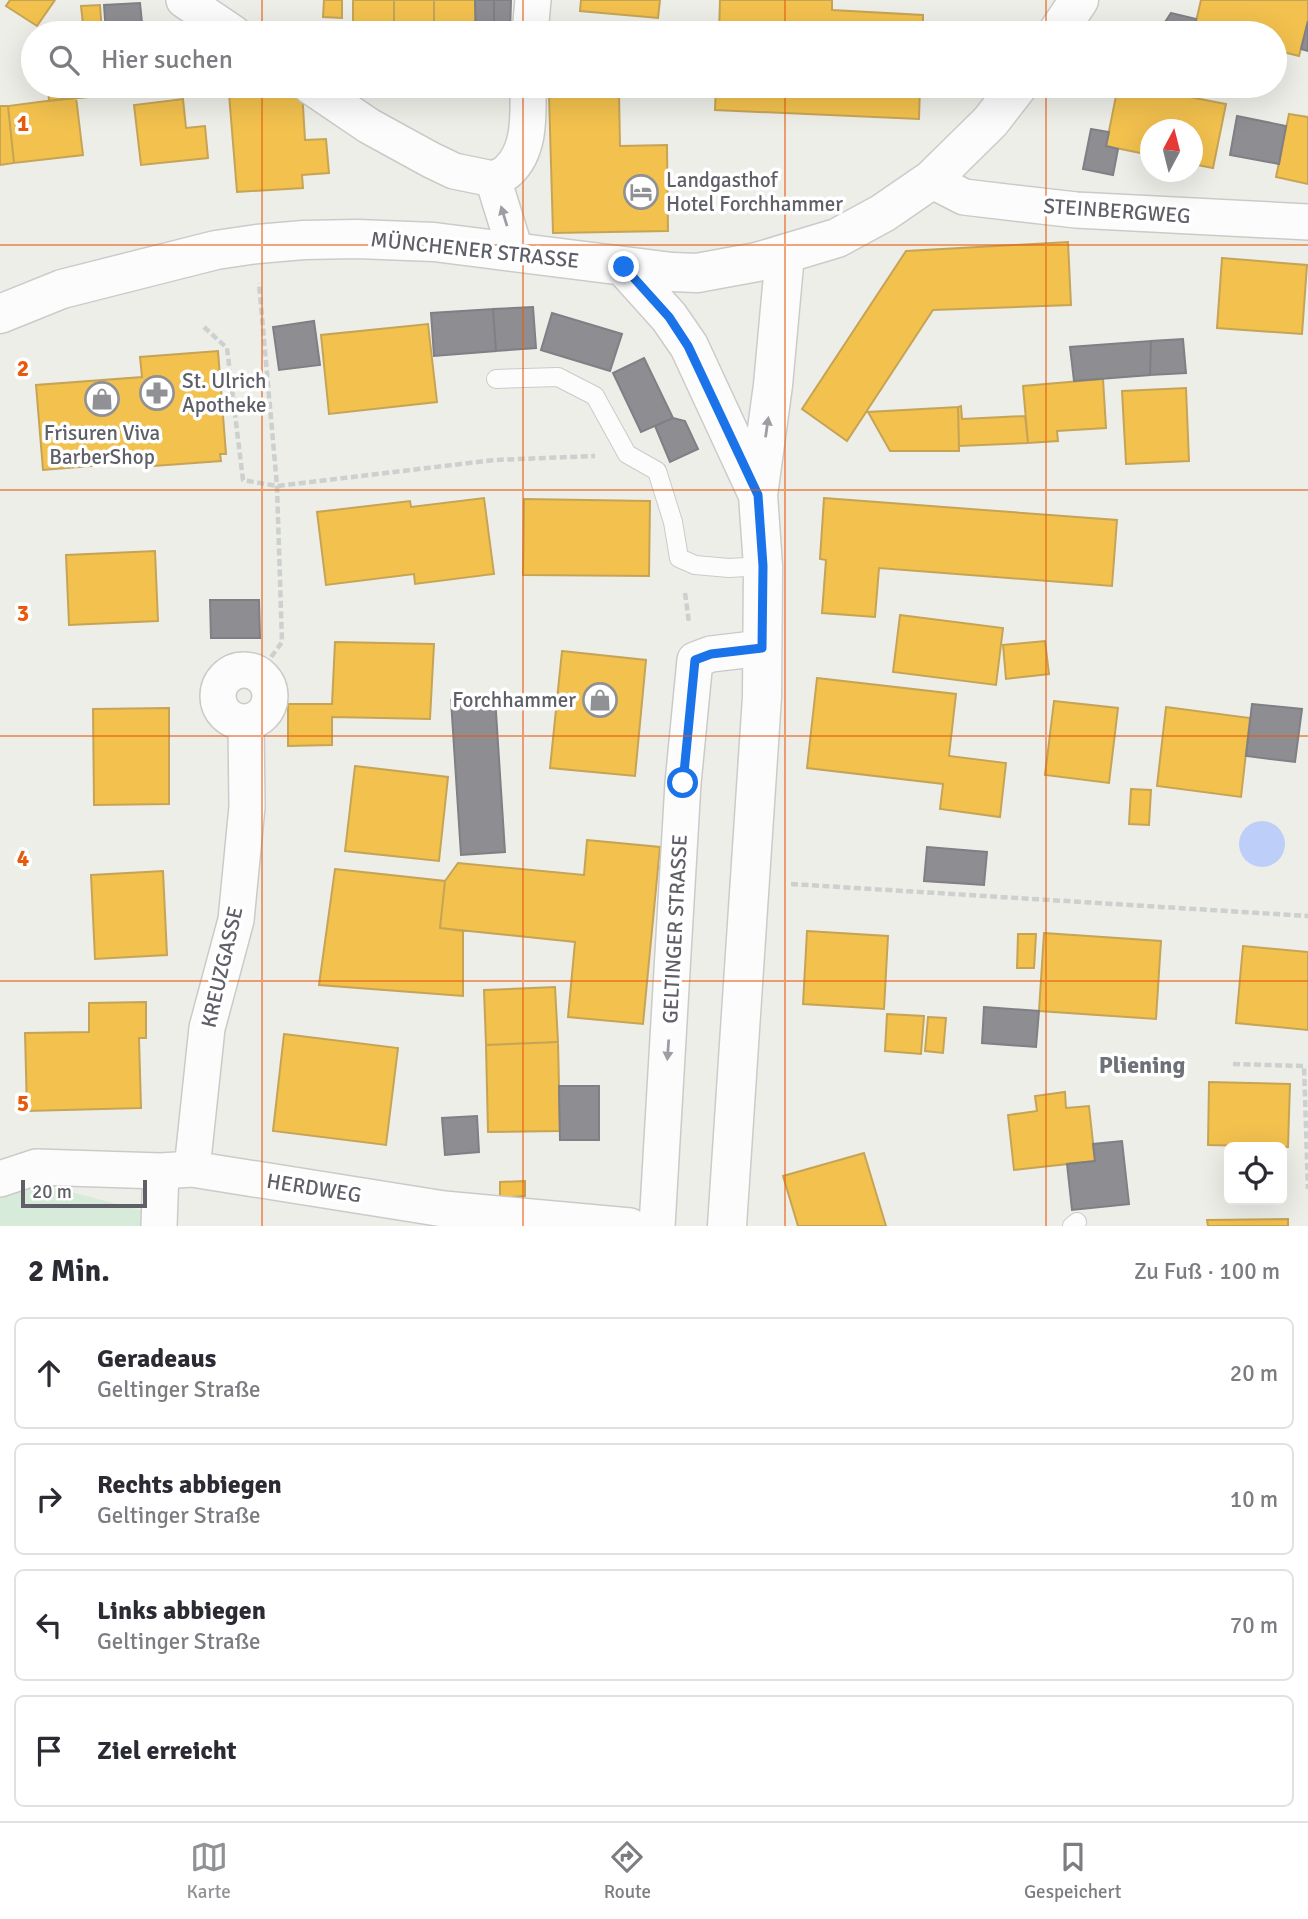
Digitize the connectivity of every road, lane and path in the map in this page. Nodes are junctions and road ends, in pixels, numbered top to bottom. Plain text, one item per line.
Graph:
1 (184, 0) edge
2 (533, 0) edge
3 (1079, 0) edge
4 (215, 21) edge
5 (531, 21) edge
6 (1065, 21) edge
7 (328, 98) edge
8 (528, 98) edge
9 (1009, 98) edge
10 (493, 179) junction
11 (931, 180) junction
12 (1308, 222) edge
13 (257, 244) junction
14 (516, 253) junction
15 (785, 254) junction
16 (624, 267) junction
17 (0, 314) edge
18 (204, 327) dead end
19 (496, 379) dead end
20 (627, 454) junction
21 (277, 486) junction
22 (758, 495) junction
23 (680, 558) junction
24 (763, 566) junction
25 (762, 648) junction
26 (695, 660) junction
27 (259, 674) joint
28 (786, 884) dead end
29 (1308, 916) edge
30 (1233, 1065) dead end
31 (177, 1170) junction
32 (0, 1179) edge
33 (1308, 1189) edge
34 (159, 1226) edge
35 (630, 1226) edge
36 (657, 1226) edge
37 (727, 1226) edge

1 - 4 street
2 - 5 street
3 - 6 main road
7 - 10 street
8 - 10 street
9 - 11 main road, MÜNCHENER STRASSE
14 -> 10 street
11 - 12 street, STEINBERGWEG
11 - 15 main road, MÜNCHENER STRASSE
13 - 14 main road, MÜNCHENER STRASSE
13 - 17 main road, MÜNCHENER STRASSE
13 - 21 path
14 - 16 main road, MÜNCHENER STRASSE
15 - 16 main road, MÜNCHENER STRASSE
22 -> 15 main road
16 - 22 main road
18 - 21 path
19 - 20 lane
20 - 21 path
20 - 23 lane
21 - 27 path
22 - 24 main road
23 - 24 lane
23 - 26 path
24 - 25 main road
25 - 26 street
25 - 37 main road
26 -> 36 street, GELTINGER STRASSE
27 - 31 street, KREUZGASSE
28 - 29 path
30 - 33 path
31 - 32 street, HERDWEG
31 - 34 street, KREUZGASSE
31 - 35 street, HERDWEG

